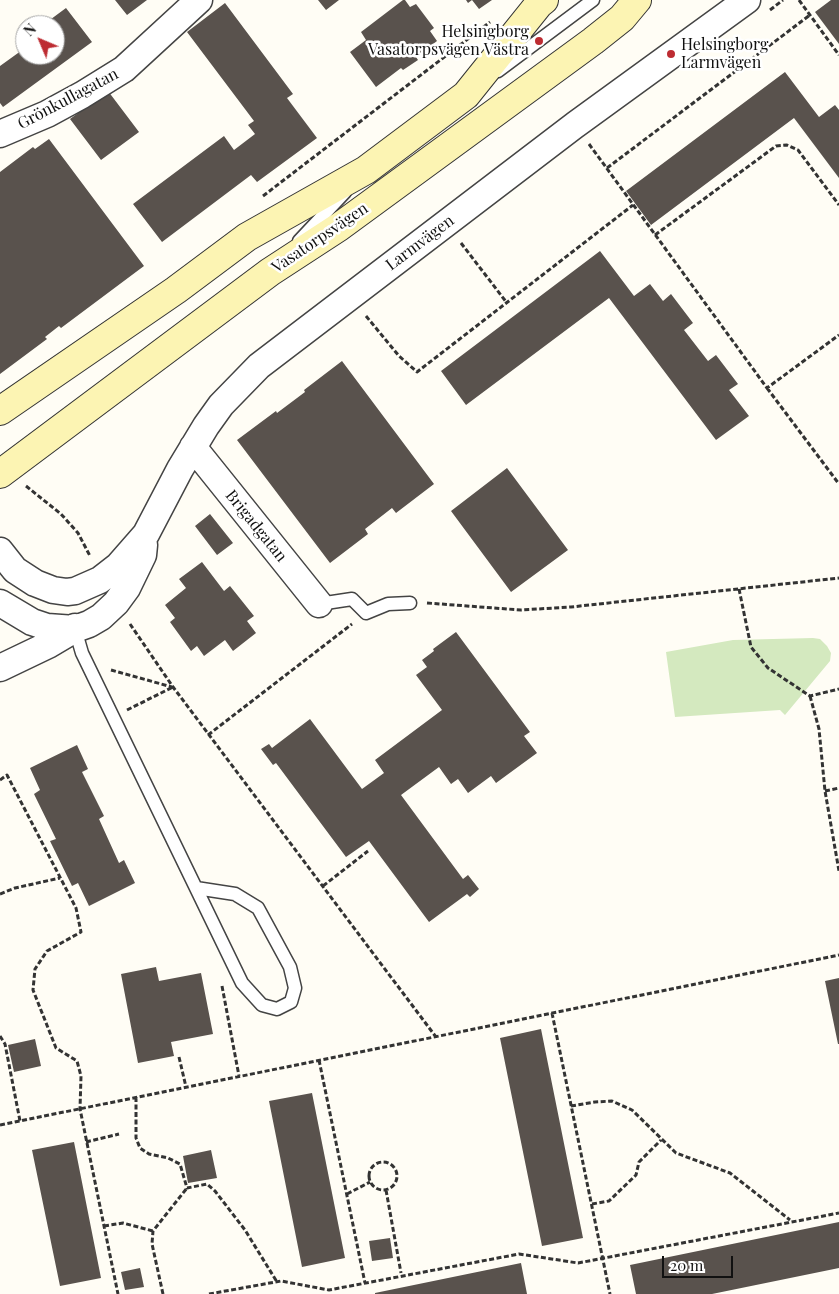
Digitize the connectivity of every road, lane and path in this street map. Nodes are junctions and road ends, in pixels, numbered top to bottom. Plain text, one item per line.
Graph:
1 (199, 0) edge
2 (544, 0) edge
3 (593, 0) edge
4 (637, 0) edge
5 (783, 0) edge
6 (799, 0) edge
7 (757, 6) edge
8 (810, 15) junction
9 (839, 55) edge
10 (466, 95) junction
11 (0, 134) edge
12 (582, 135) junction
13 (582, 150) dead end
14 (607, 168) junction
15 (366, 170) junction
16 (633, 205) junction
17 (839, 205) edge
18 (655, 235) junction
19 (459, 240) dead end
20 (270, 272) junction
21 (507, 302) junction
22 (363, 311) dead end
23 (839, 334) edge
24 (767, 388) junction
25 (0, 411) edge
26 (193, 447) junction
27 (4, 471) edge
28 (839, 484) edge
29 (146, 534) junction
30 (7, 561) edge
31 (839, 578) edge
32 (100, 580) junction
33 (739, 589) junction
34 (75, 591) junction
35 (0, 603) edge
36 (116, 603) junction
37 (410, 603) joint
38 (319, 604) joint
39 (366, 613) junction
40 (32, 622) junction
41 (75, 630) junction
42 (29, 655) junction
43 (88, 664) junction
44 (0, 668) edge
45 (173, 687) junction
46 (839, 689) edge
47 (810, 696) junction
48 (113, 717) junction
49 (208, 735) junction
50 (0, 780) edge
51 (839, 788) edge
52 (825, 792) junction
53 (368, 851) dead end
54 (839, 871) edge
55 (60, 878) junction
56 (323, 886) junction
57 (196, 888) junction
58 (0, 894) edge
59 (229, 955) junction
60 (839, 955) edge
61 (552, 1013) junction
62 (0, 1036) edge
63 (436, 1037) junction
64 (180, 1057) dead end
65 (319, 1060) junction
66 (239, 1076) junction
67 (186, 1087) junction
68 (136, 1097) junction
69 (572, 1106) junction
70 (80, 1109) junction
71 (20, 1121) junction
72 (0, 1125) edge
73 (119, 1134) dead end
74 (661, 1140) junction
75 (86, 1142) junction
76 (370, 1182) junction
77 (187, 1188) junction
78 (386, 1190) junction
79 (346, 1194) junction
80 (592, 1204) junction
81 (839, 1213) edge
82 (790, 1220) dead end
83 (104, 1226) junction
84 (153, 1231) junction
85 (603, 1258) junction
86 (401, 1273) dead end
87 (277, 1282) junction
88 (365, 1283) junction
89 (330, 1292) edge
90 (118, 1294) edge
91 (163, 1294) edge
92 (209, 1294) edge
93 (610, 1294) edge

1 - 11 street, Grönkullagatan
2 - 10 main road, Vasatorpsvägen
3 - 10 lane
4 - 20 main road, Vasatorpsvägen
5 - 7 path
6 - 8 path
7 - 12 street, Larmvägen
8 - 9 path
8 - 14 path
10 - 15 main road, Vasatorpsvägen
12 - 13 path
12 - 14 path
12 - 26 street, Larmvägen
14 - 16 path
15 - 20 lane
15 - 25 main road, Vasatorpsvägen
16 - 18 path
16 - 21 path
17 - 18 path
18 - 24 path
19 - 21 path
20 - 27 main road, Vasatorpsvägen
21 - 22 path
23 - 24 path
24 - 28 path
26 - 29 street, Larmvägen
26 - 38 street, Brigadgatan
27 - 32 path
29 - 32 street, Larmvägen
29 - 36 street, Larmvägen
30 - 34 street, Larmvägen
30 - 40 street
31 - 33 path
32 - 34 street, Larmvägen
33 - 37 path
33 - 47 path
34 - 41 street
35 - 40 street
36 - 41 street, Larmvägen
36 - 45 path
37 - 39 lane
38 - 39 lane
39 - 49 path
40 - 41 street
40 - 42 street
41 - 42 street, Larmvägen
41 - 43 lane
42 - 44 street, Larmvägen
43 - 45 path
43 - 48 lane
45 - 48 path
45 - 49 path
46 - 47 path
47 - 52 path
48 - 57 lane
49 - 56 path
50 - 55 path
51 - 52 path
52 - 54 path
53 - 56 path
55 - 58 path
55 - 70 path
56 - 63 path
57 - 59 lane
57 - 59 lane
59 - 66 path
60 - 61 path
61 - 63 path
61 - 69 path
62 - 71 path
63 - 65 path
64 - 67 path
65 - 66 path
65 - 79 path
66 - 67 path
67 - 68 path
68 - 70 path
68 - 77 path
69 - 74 path
69 - 80 path
70 - 71 path
70 - 75 path
71 - 72 path
73 - 75 path
74 - 80 path
74 - 82 path
75 - 83 path
76 - 78 path
76 - 78 path
76 - 79 path
77 - 84 path
77 - 87 path
78 - 86 path
79 - 88 path
80 - 85 path
81 - 85 path
83 - 84 path
83 - 90 path
84 - 91 path
85 - 88 path
85 - 93 path
87 - 89 path
87 - 92 path
88 - 89 path

